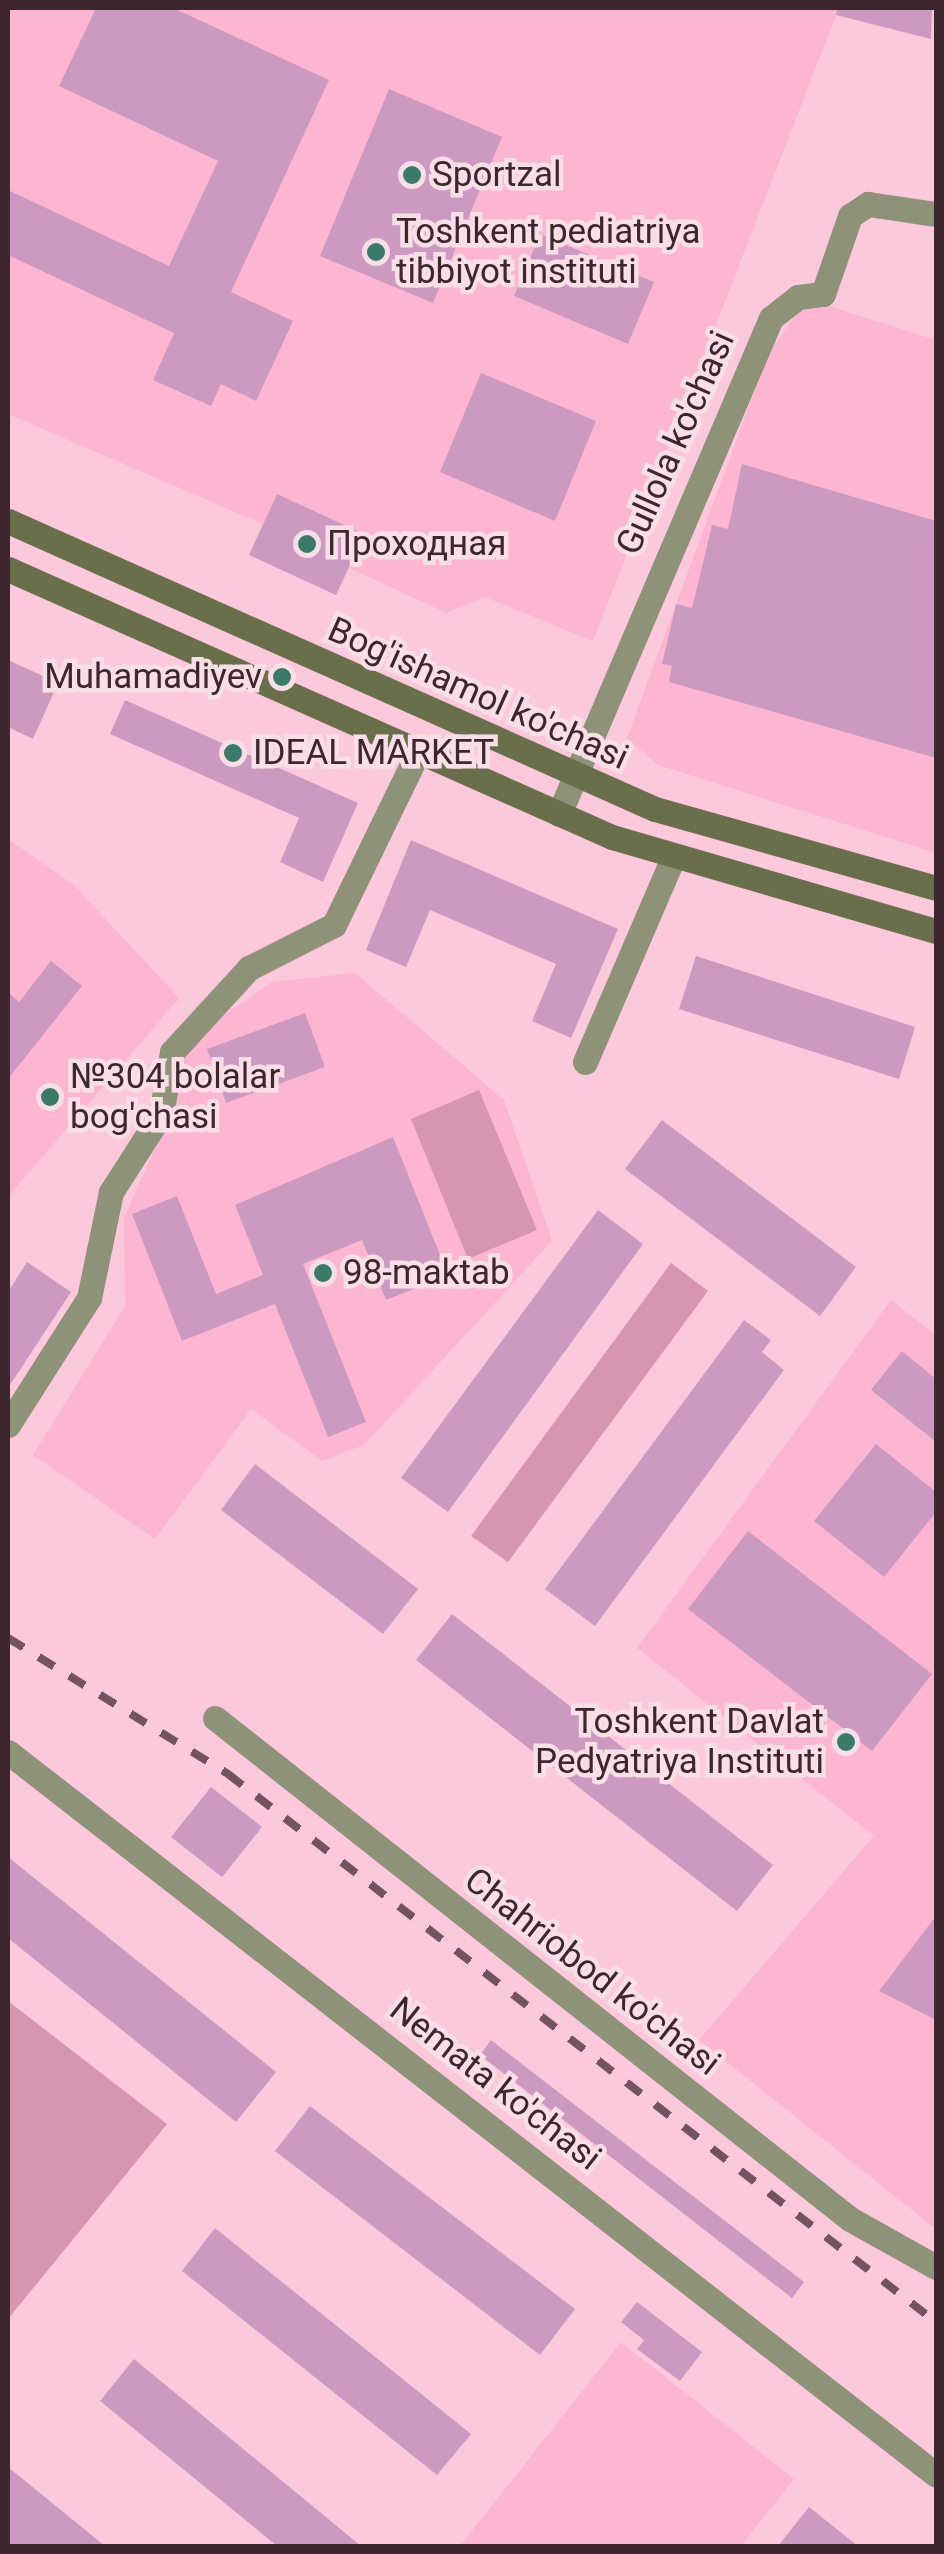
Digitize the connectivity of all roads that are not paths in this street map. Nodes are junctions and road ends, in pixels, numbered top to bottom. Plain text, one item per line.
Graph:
1 (936, 214) edge
2 (8, 521) edge
3 (8, 570) edge
4 (416, 756) junction
5 (574, 777) junction
6 (559, 814) junction
7 (673, 858) junction
8 (936, 888) edge
9 (936, 932) edge
10 (585, 1062) dead end
11 (8, 1425) edge
12 (214, 1718) dead end
13 (8, 1752) edge
14 (936, 2266) edge
15 (936, 2475) edge

1 - 5 street, Gullola ko'chasi
2 - 5 main road, Bog'ishamol ko'chasi
3 - 4 main road
4 - 6 main road
4 - 11 street
5 - 6 street, Gullola ko'chasi
5 - 8 main road, Bog'ishamol ko'chasi
6 - 7 main road
7 - 9 main road
7 - 10 street
12 - 14 street, Chahriobod ko'chasi
13 - 15 street, Nemata ko'chasi

